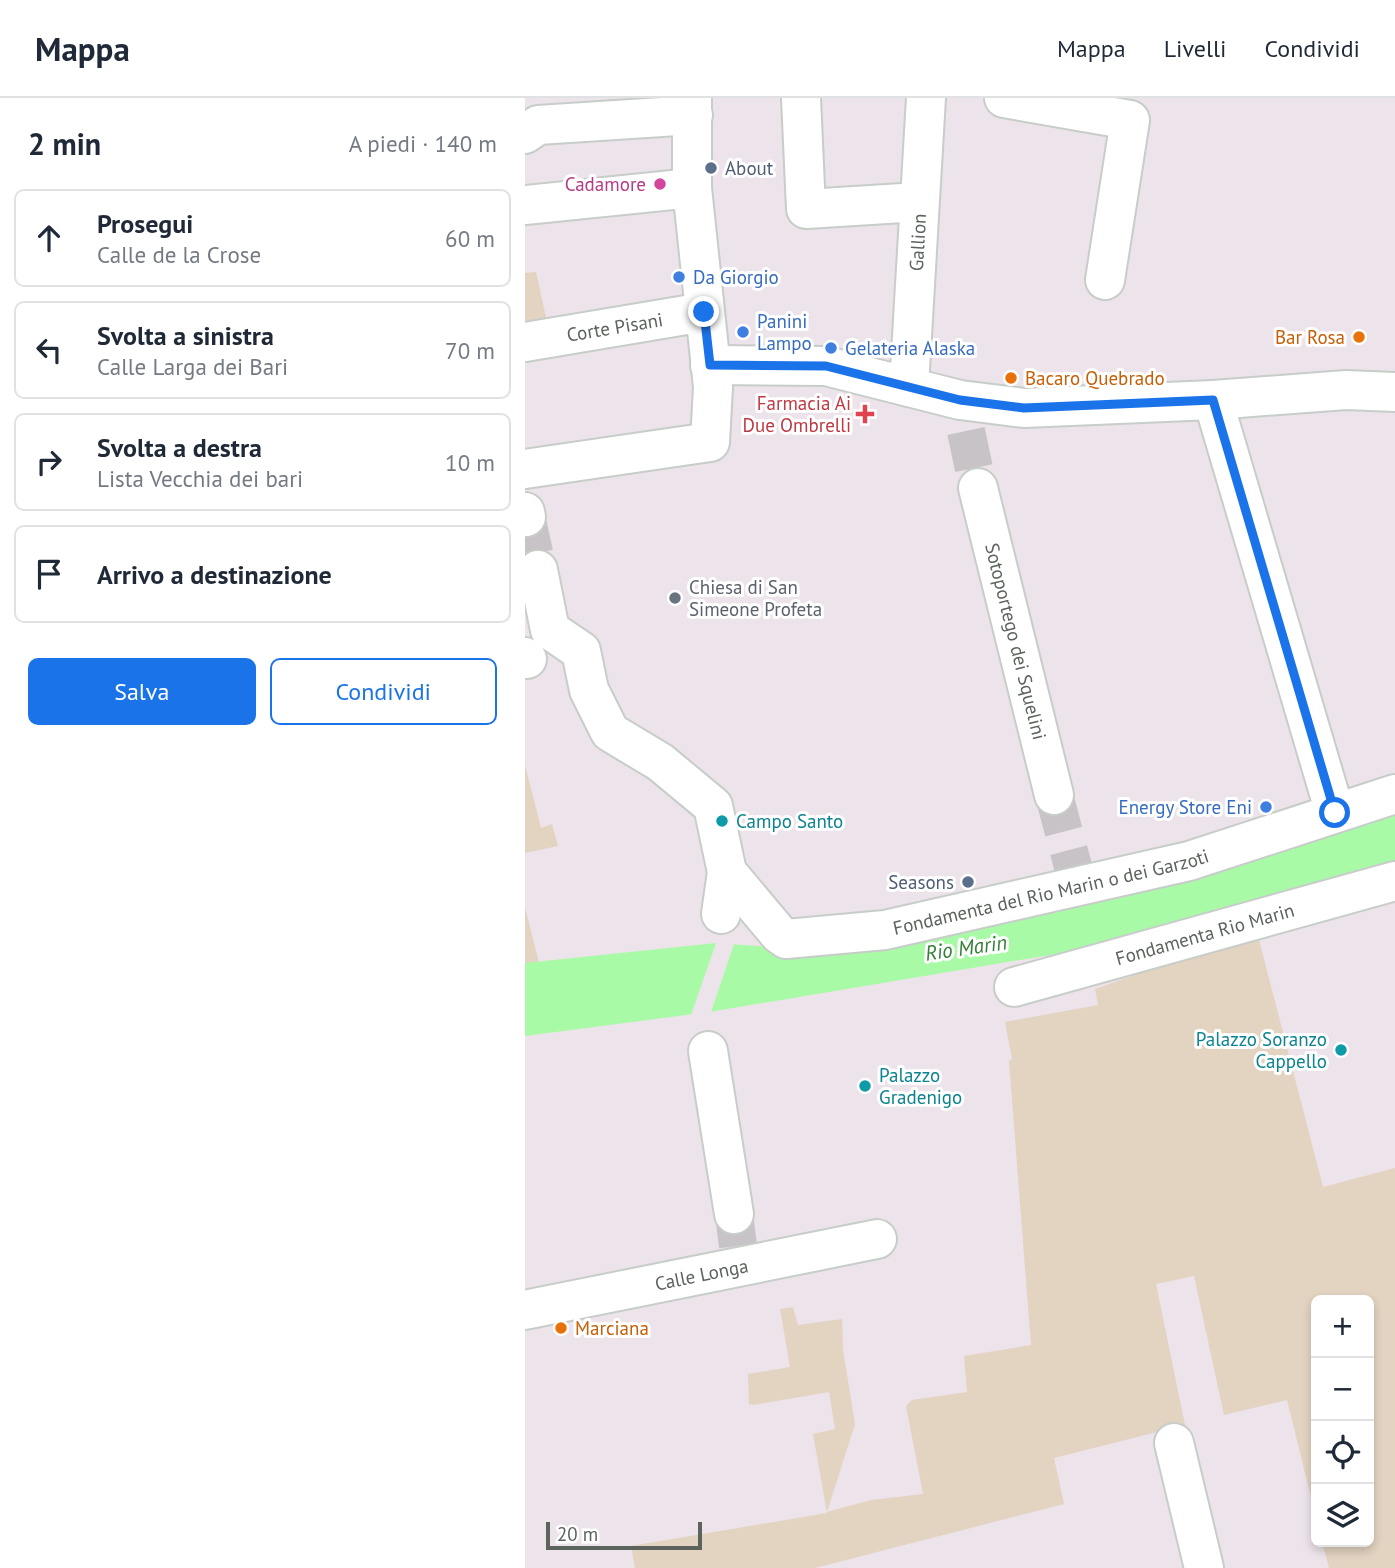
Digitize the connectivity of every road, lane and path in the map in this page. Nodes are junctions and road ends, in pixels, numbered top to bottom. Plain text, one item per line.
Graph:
1 (801, 98) edge
2 (926, 98) edge
3 (1004, 98) edge
4 (692, 106) edge
5 (525, 134) edge
6 (692, 188) junction
7 (919, 202) junction
8 (525, 205) edge
9 (1105, 280) dead end
10 (704, 312) junction
11 (525, 342) edge
12 (710, 365) junction
13 (909, 387) junction
14 (1395, 392) edge
15 (1213, 400) junction
16 (525, 469) edge
17 (978, 488) tunnel mouth
18 (538, 570) tunnel mouth
19 (1395, 794) edge
20 (1054, 795) tunnel mouth
21 (1335, 813) junction
22 (727, 872) junction
23 (1395, 881) edge
24 (721, 914) dead end
25 (1014, 987) dead end
26 (708, 1051) dead end
27 (877, 1239) dead end
28 (738, 1242) junction
29 (525, 1310) edge
30 (1174, 1443) dead end
31 (1204, 1568) edge

1 - 7 street
2 - 7 street, Gallion
3 - 9 street
4 - 5 street
4 - 6 street
6 - 8 street
6 - 10 street
7 - 13 street, Gallion
10 - 11 street, Corte Pisani
10 - 12 street
12 - 13 street
12 - 16 street
13 - 15 street
14 - 15 street
15 - 21 street
17 - 20 street, Sotoportego dei Squelini
18 - 22 street
19 - 21 street, Fondamenta del Rio Marin o dei Garzoti
21 - 22 street, Fondamenta del Rio Marin o dei Garzoti
22 - 24 street
23 - 25 street, Fondamenta Rio Marin
26 - 28 street
27 - 28 street, Calle Longa
28 - 29 street, Calle Longa
30 - 31 street

